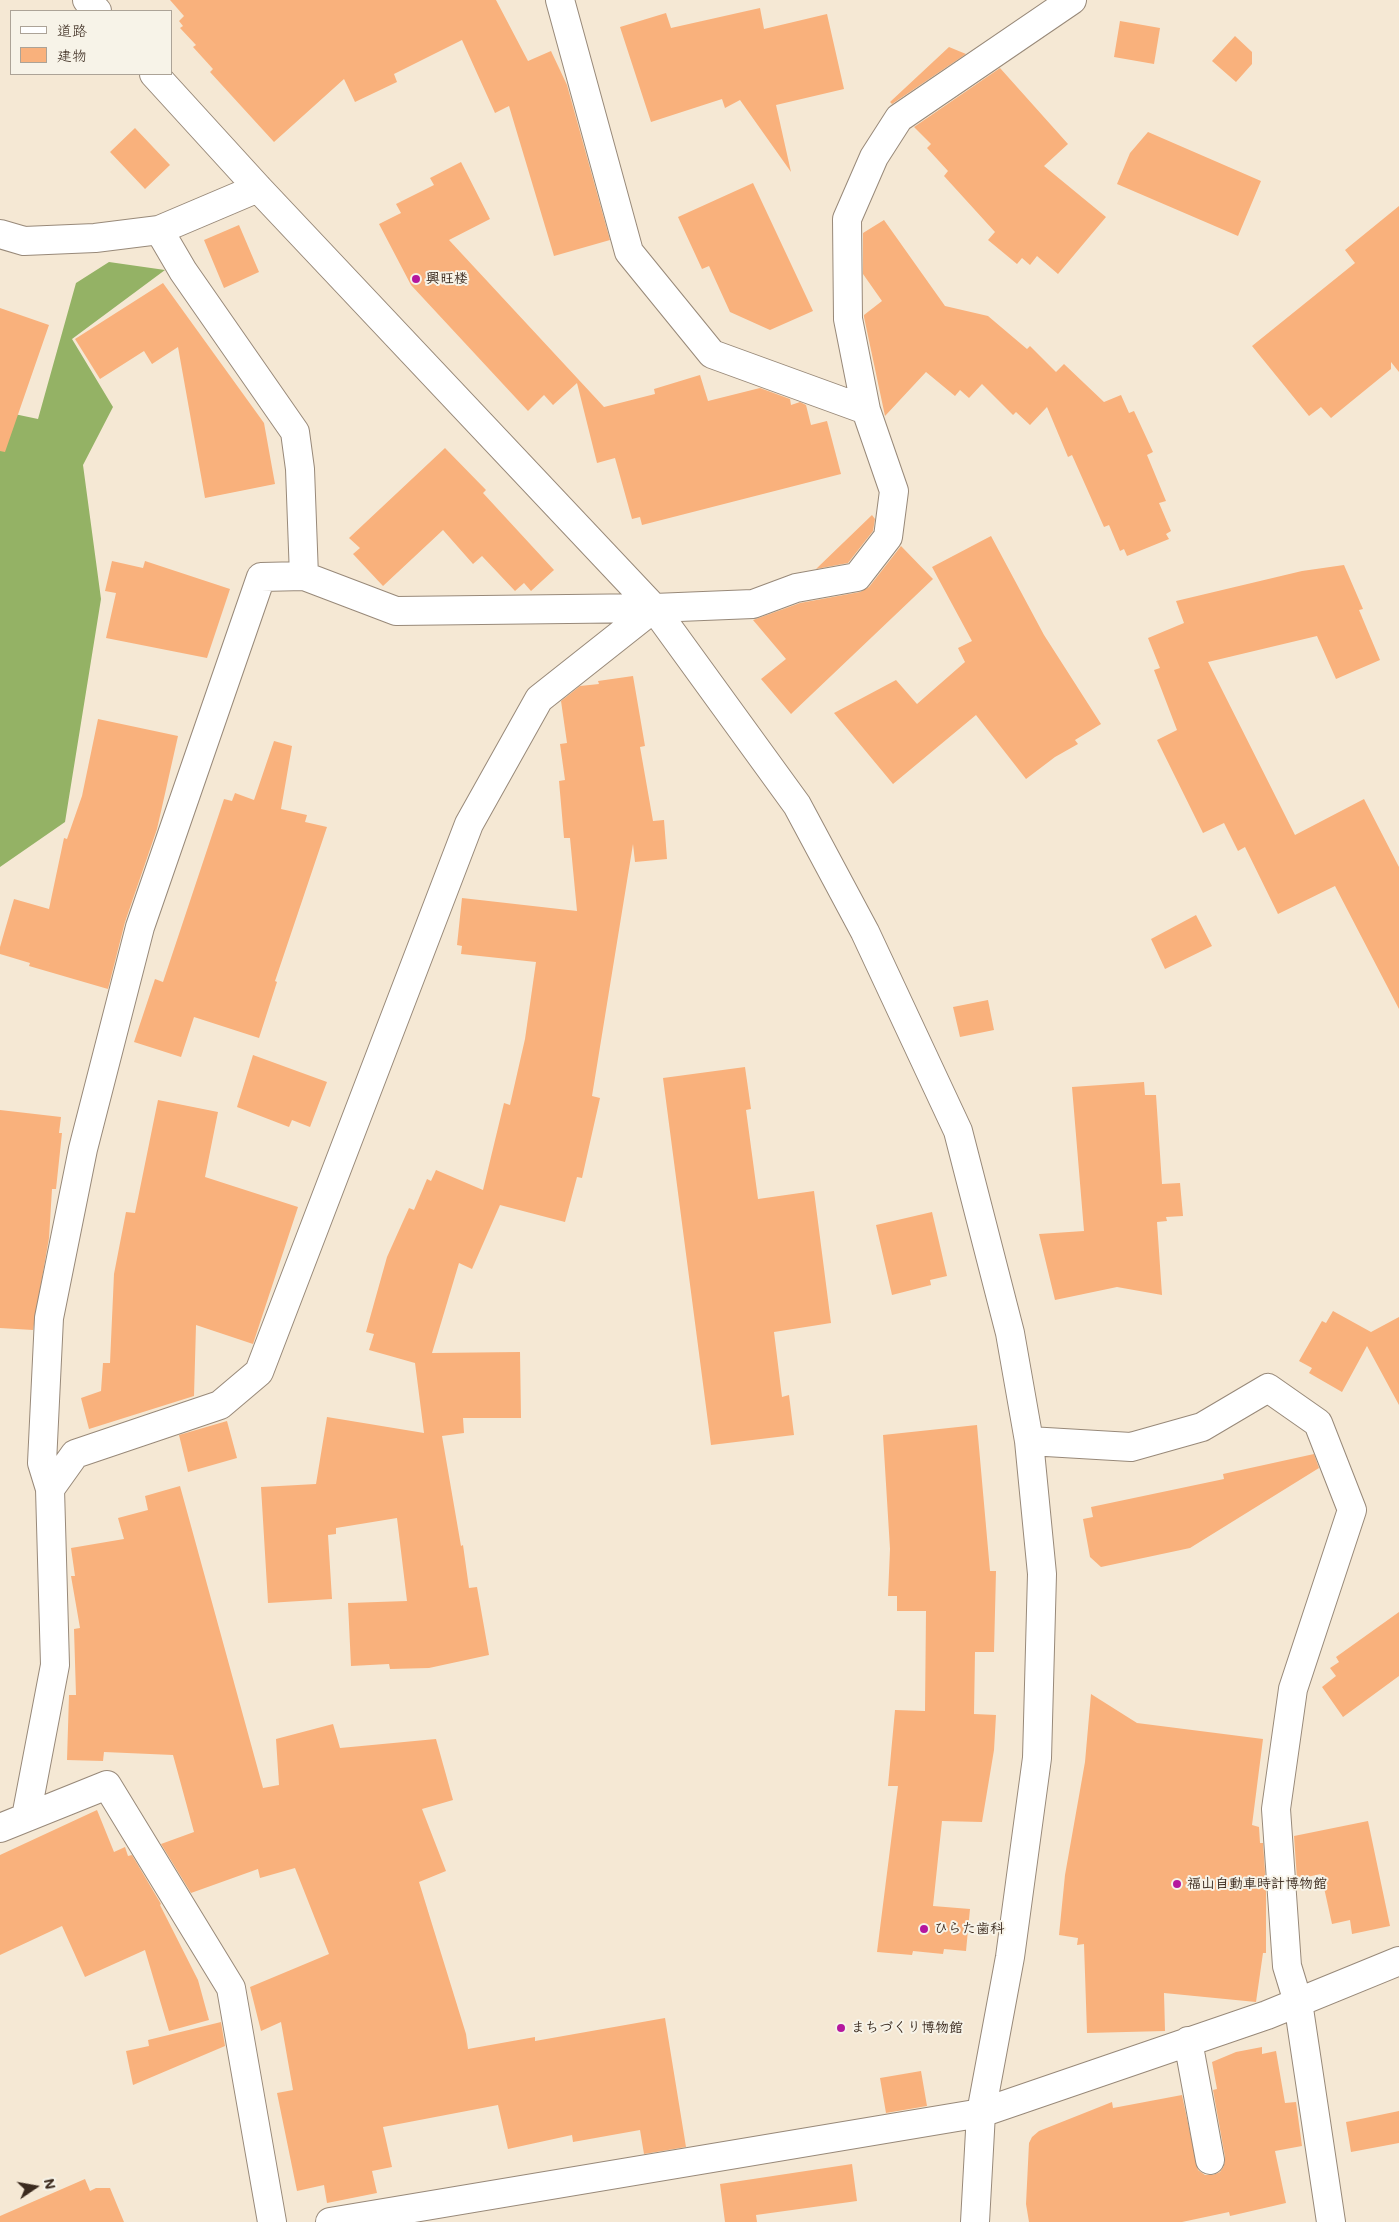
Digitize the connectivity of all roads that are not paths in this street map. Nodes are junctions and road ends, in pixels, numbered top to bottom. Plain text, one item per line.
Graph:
1 (87, 0) edge
2 (560, 0) edge
3 (1072, 0) edge
4 (96, 10) edge
5 (155, 75) edge
6 (258, 188) junction
7 (159, 230) junction
8 (0, 234) edge
9 (866, 410) junction
10 (304, 576) junction
11 (654, 608) junction
12 (1029, 1441) junction
13 (50, 1489) junction
14 (26, 1818) junction
15 (0, 1828) edge
16 (1399, 1961) edge
17 (1298, 2002) junction
18 (1188, 2042) junction
19 (981, 2113) junction
20 (1210, 2160) dead end
21 (272, 2222) edge
22 (330, 2222) edge
23 (975, 2222) edge
24 (1331, 2222) edge

1 - 4 street
2 - 9 street
3 - 9 street
5 - 6 street
6 - 7 street
6 - 11 street
7 - 8 street
7 - 10 street
9 - 11 street
10 - 11 street
10 - 13 street
11 - 12 street
11 - 13 street
12 - 17 street
12 - 19 street
13 - 14 street
14 - 15 street
14 - 21 street
16 - 17 street
17 - 18 street
17 - 24 street
18 - 19 street
18 - 20 street
19 - 22 street
19 - 23 street

